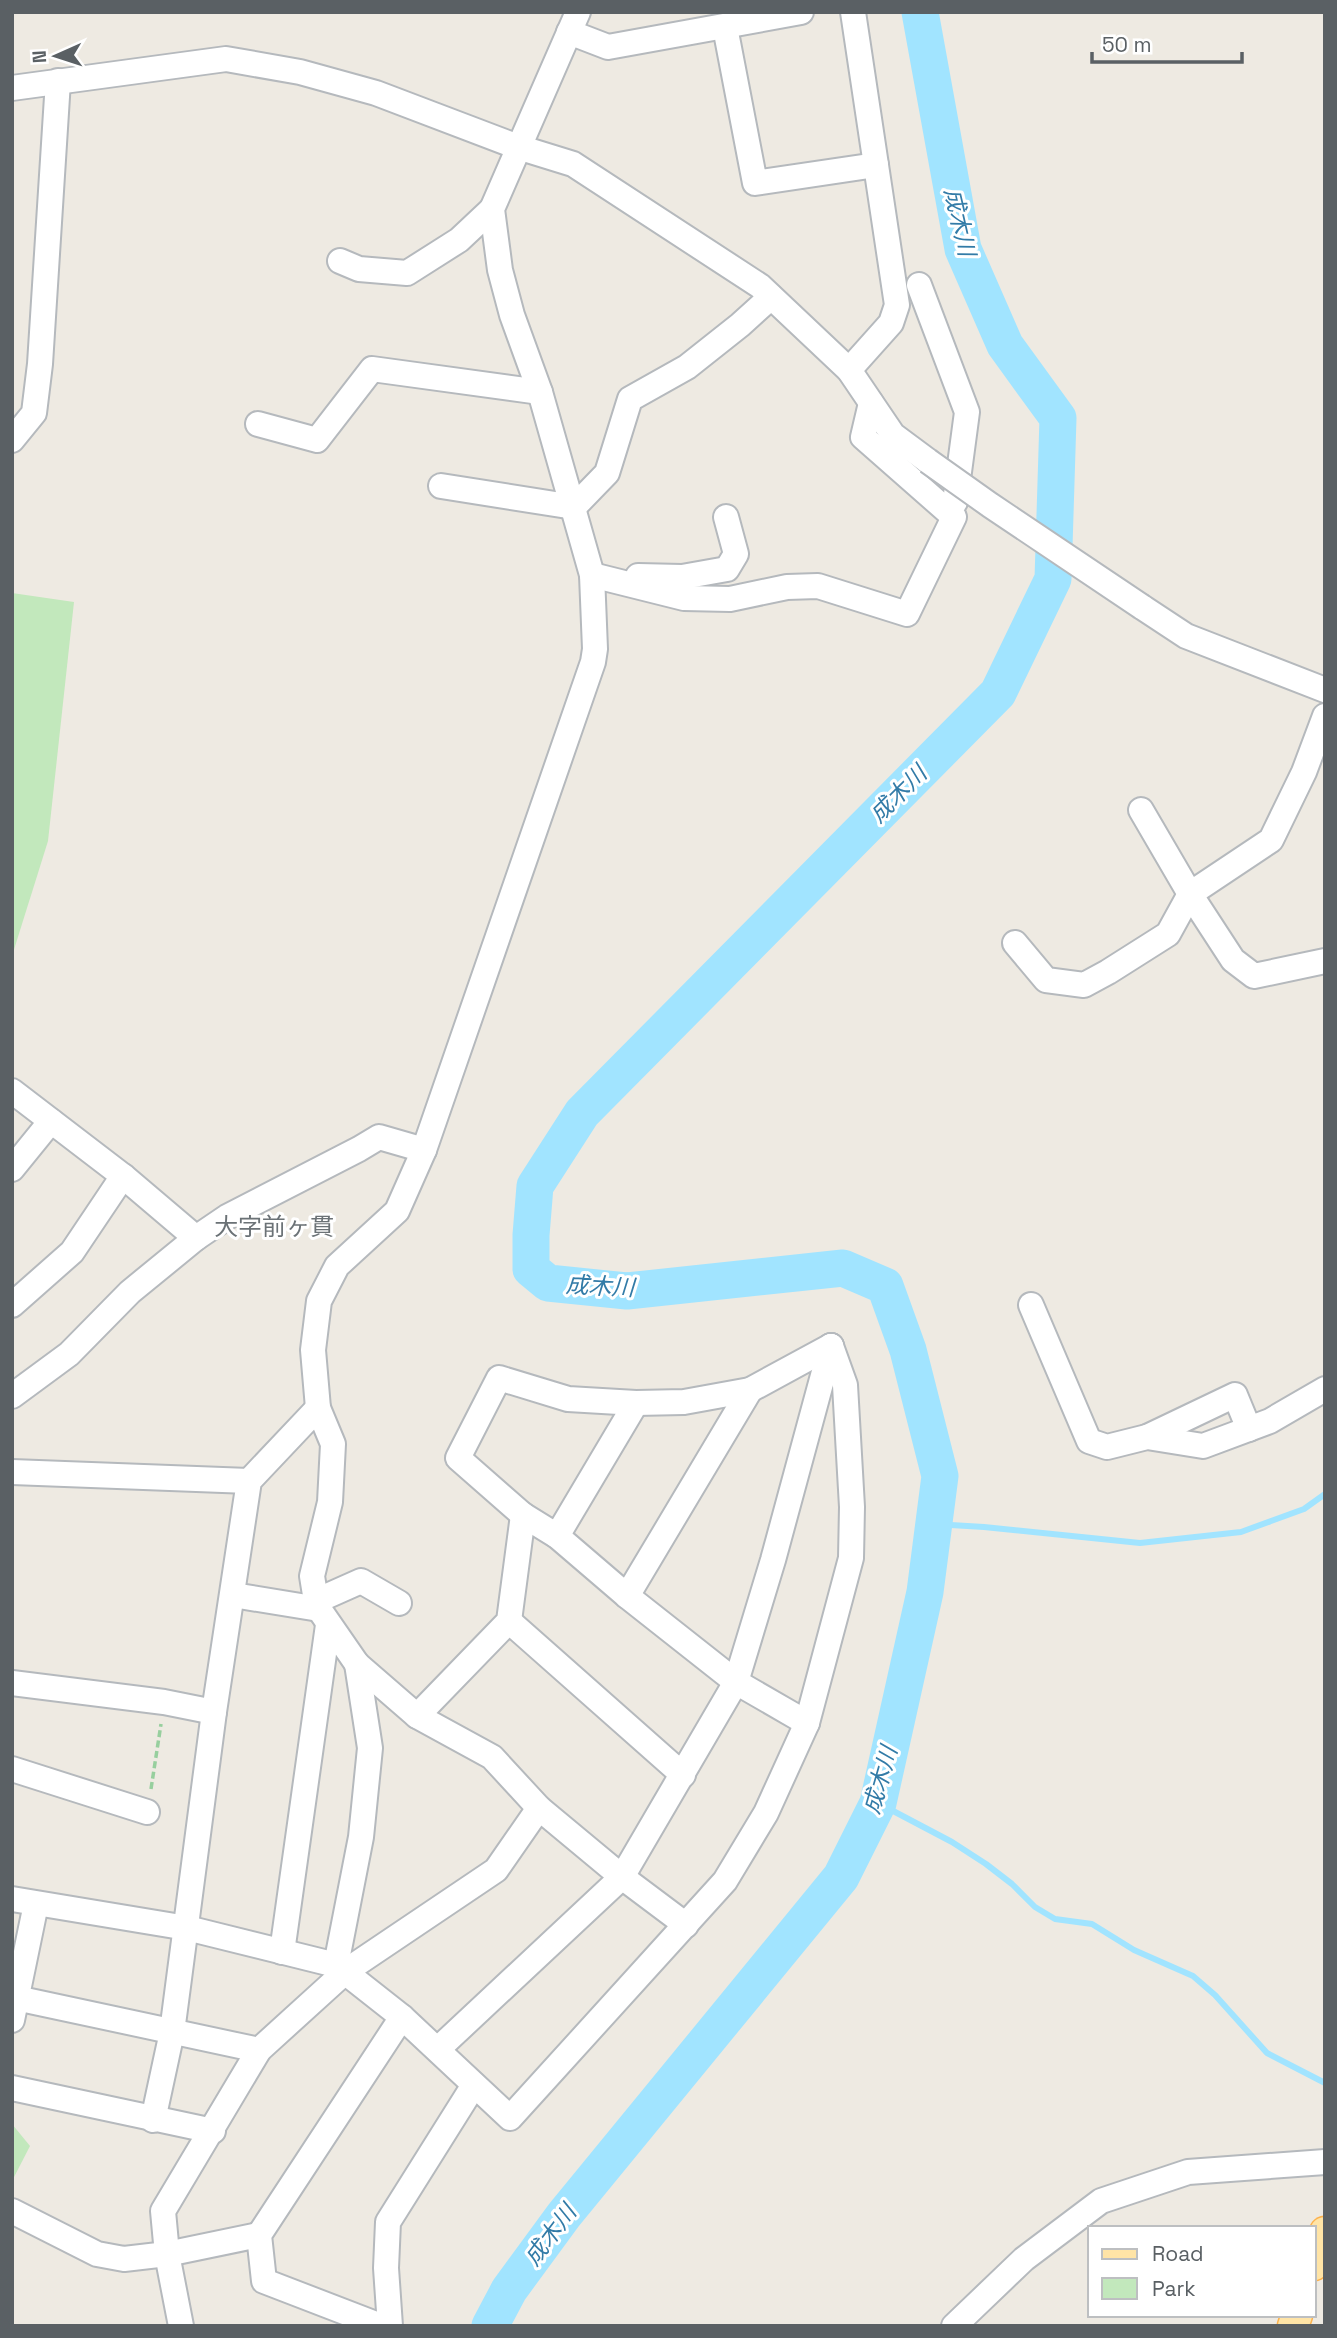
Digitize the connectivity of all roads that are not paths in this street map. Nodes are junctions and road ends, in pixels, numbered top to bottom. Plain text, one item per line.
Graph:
1 (801, 12) edge
2 (853, 12) edge
3 (573, 22) edge
4 (725, 27) junction
5 (58, 81) junction
6 (12, 88) edge
7 (518, 147) junction
8 (876, 165) junction
9 (492, 209) junction
10 (340, 261) dead end
11 (919, 285) dead end
12 (771, 297) junction
13 (849, 370) junction
14 (540, 392) junction
15 (871, 403) junction
16 (258, 424) dead end
17 (12, 440) edge
18 (441, 486) dead end
19 (574, 507) junction
20 (726, 517) dead end
21 (954, 517) junction
22 (592, 575) junction
23 (1325, 690) edge
24 (1325, 716) edge
25 (1141, 810) dead end
26 (1190, 894) junction
27 (1015, 943) dead end
28 (1325, 961) edge
29 (12, 1091) edge
30 (51, 1121) junction
31 (424, 1150) junction
32 (12, 1169) edge
33 (123, 1176) junction
34 (196, 1238) junction
35 (12, 1305) edge
36 (1031, 1305) dead end
37 (831, 1346) junction
38 (1325, 1389) edge
39 (750, 1390) junction
40 (12, 1396) edge
41 (636, 1403) junction
42 (318, 1408) junction
43 (1249, 1429) junction
44 (1147, 1437) junction
45 (12, 1472) edge
46 (249, 1481) junction
47 (523, 1515) junction
48 (557, 1536) junction
49 (233, 1595) junction
50 (627, 1596) junction
51 (399, 1603) dead end
52 (321, 1612) junction
53 (509, 1621) junction
54 (356, 1664) junction
55 (736, 1682) junction
56 (12, 1683) edge
57 (214, 1712) junction
58 (417, 1716) junction
59 (807, 1723) junction
60 (12, 1769) edge
61 (682, 1775) junction
62 (539, 1808) junction
63 (147, 1812) road end
64 (622, 1877) junction
65 (24, 1902) edge
66 (686, 1925) junction
67 (187, 1928) junction
68 (282, 1952) junction
69 (341, 1968) junction
70 (14, 2009) edge
71 (402, 2017) junction
72 (172, 2032) junction
73 (438, 2049) junction
74 (259, 2050) junction
75 (474, 2085) junction
76 (12, 2088) edge
77 (153, 2120) junction
78 (213, 2131) junction
79 (1325, 2162) edge
80 (12, 2211) edge
81 (1325, 2232) edge
82 (259, 2235) junction
83 (167, 2255) junction
84 (1316, 2261) edge
85 (181, 2326) edge
86 (381, 2326) edge
87 (390, 2326) edge
88 (954, 2326) edge

1 - 4 street
2 - 8 street
3 - 4 street
3 - 7 street
4 - 8 street
5 - 6 street
5 - 7 street
5 - 17 street
7 - 9 street
7 - 12 street
8 - 13 street
9 - 10 street
9 - 14 street
11 - 21 street
12 - 13 street
12 - 19 street
13 - 15 street
14 - 16 street
14 - 19 street
15 - 21 street
15 - 23 street, bridge
18 - 19 street
19 - 22 street
20 - 22 street
21 - 22 street
22 - 31 street
24 - 26 street
25 - 26 street
26 - 27 street
26 - 28 street
29 - 30 street
30 - 32 street
30 - 33 street
31 - 34 street
31 - 42 street
33 - 34 street
33 - 35 street
34 - 40 street
36 - 44 street
37 - 39 street
37 - 55 street
37 - 59 street
38 - 43 street
39 - 41 street
39 - 50 street
41 - 47 street
41 - 48 street
42 - 46 street
42 - 52 street
43 - 44 street
43 - 44 street
45 - 46 street
46 - 49 street
47 - 48 street
47 - 53 street
48 - 50 street
49 - 52 street
49 - 57 street
50 - 55 street
51 - 52 street
52 - 54 street
52 - 68 street
53 - 58 street
53 - 61 street
54 - 58 street
54 - 69 street
55 - 59 street
55 - 61 street
56 - 57 street
57 - 67 street
58 - 62 street
59 - 66 street
60 - 63 street
61 - 64 street
62 - 64 street
62 - 69 street
64 - 66 street
64 - 73 street
65 - 67 street
65 - 70 street
66 - 75 street
67 - 68 street
67 - 72 street
68 - 69 street
69 - 71 street
69 - 74 street
70 - 72 street
71 - 73 street
71 - 82 street
72 - 74 street
72 - 77 street
73 - 75 street
74 - 78 street
75 - 87 street
76 - 77 street
77 - 78 street
78 - 83 street
79 - 88 street
80 - 83 street
81 - 84 main road
82 - 83 street
82 - 86 street
83 - 85 street

